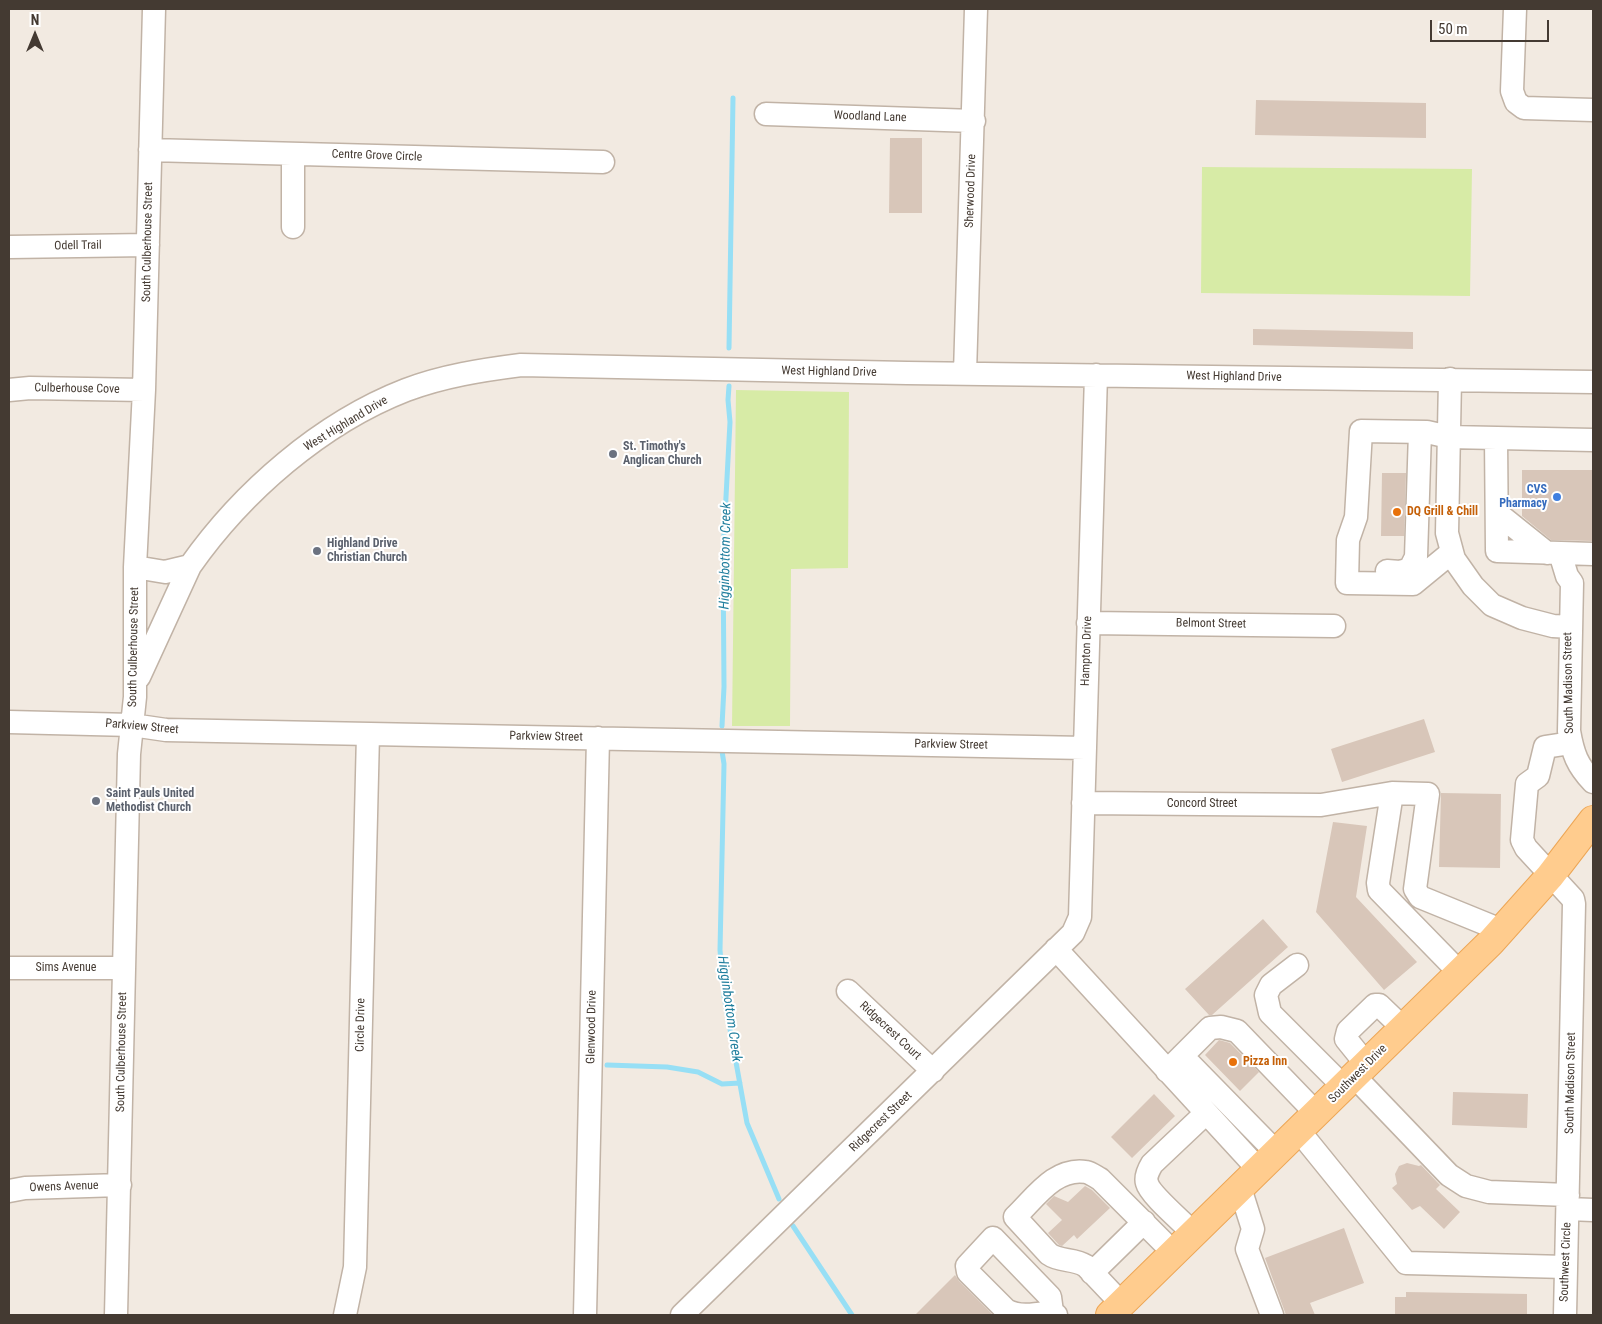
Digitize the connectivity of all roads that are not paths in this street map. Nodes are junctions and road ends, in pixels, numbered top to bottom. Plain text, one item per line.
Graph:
1 (154, 9) edge
2 (976, 9) edge
3 (1515, 9) edge
4 (1593, 110) edge
5 (766, 114) dead end
6 (974, 120) junction
7 (150, 150) junction
8 (292, 154) junction
9 (603, 162) dead end
10 (292, 227) dead end
11 (148, 245) junction
12 (9, 248) edge
13 (966, 373) junction
14 (1096, 375) junction
15 (1450, 379) junction
16 (1593, 382) edge
17 (9, 390) edge
18 (144, 390) junction
19 (1420, 432) junction
20 (1449, 438) junction
21 (1496, 438) junction
22 (1593, 440) edge
23 (1497, 513) junction
24 (1356, 517) junction
25 (1452, 552) junction
26 (1554, 553) junction
27 (1589, 554) edge
28 (190, 566) junction
29 (135, 567) junction
30 (1572, 583) junction
31 (1088, 623) junction
32 (1334, 626) dead end
33 (1571, 627) junction
34 (136, 685) junction
35 (9, 722) edge
36 (132, 725) junction
37 (368, 734) junction
38 (598, 738) junction
39 (1571, 743) junction
40 (1085, 748) junction
41 (1593, 782) edge
42 (1392, 792) junction
43 (1083, 803) junction
44 (1592, 824) edge
45 (1550, 876) junction
46 (1076, 926) joint
47 (1501, 930) junction
48 (1056, 949) junction
49 (1298, 965) dead end
50 (9, 968) edge
51 (124, 968) junction
52 (1460, 973) junction
53 (848, 991) dead end
54 (1404, 1028) junction
55 (1174, 1063) junction
56 (933, 1071) junction
57 (1356, 1076) junction
58 (1206, 1113) junction
59 (1308, 1123) junction
60 (1259, 1170) junction
61 (120, 1185) junction
62 (9, 1191) edge
63 (1568, 1202) junction
64 (1593, 1210) edge
65 (1015, 1217) junction
66 (1144, 1222) junction
67 (1194, 1234) junction
68 (993, 1238) junction
69 (1174, 1253) junction
70 (1566, 1267) junction
71 (1092, 1273) junction
72 (1116, 1310) edge
73 (1054, 1314) edge
74 (116, 1315) edge
75 (345, 1315) edge
76 (585, 1315) edge
77 (682, 1315) edge
78 (1272, 1315) edge
79 (1565, 1315) edge

1 - 7 street, South Culberhouse Street
2 - 6 street, Sherwood Drive
3 - 4 street
5 - 6 street, Woodland Lane
6 - 13 street, Sherwood Drive
7 - 8 street, Centre Grove Circle
7 - 11 street, South Culberhouse Street
8 - 9 street, Centre Grove Circle
8 - 10 street
11 - 12 street, Odell Trail
11 - 18 street, South Culberhouse Street
13 - 14 street, West Highland Drive
13 - 28 street, West Highland Drive
14 - 15 street, West Highland Drive
14 - 31 street, Hampton Drive
15 - 16 street, West Highland Drive
15 - 20 street, South Madison Street
17 - 18 street, Culberhouse Cove
18 - 29 street, South Culberhouse Street
19 - 20 street
19 - 24 street
19 - 24 street
20 - 21 street
20 - 25 street, South Madison Street
21 - 22 street
21 - 23 street
23 - 26 street
23 - 26 street
24 - 25 street
25 - 33 street, South Madison Street
26 - 27 street
26 - 30 street
27 - 30 street
28 - 29 street
28 - 34 street, West Highland Drive
29 - 34 street, South Culberhouse Street
30 - 33 street
31 - 32 street, Belmont Street
31 - 40 street, Hampton Drive
33 - 39 street, South Madison Street
34 - 36 street, South Culberhouse Street
35 - 36 street, Parkview Street
36 - 37 street, Parkview Street
36 - 51 street, South Culberhouse Street
37 - 38 street, Parkview Street
37 - 75 street, Circle Drive
38 - 40 street, Parkview Street
38 - 76 street, Glenwood Drive
39 - 41 street, South Madison Street
39 - 45 street, South Madison Street
40 - 43 street, Hampton Drive
42 - 43 street, Concord Street
42 - 47 street, Concord Street
42 - 52 street
43 - 46 street, Hampton Drive
44 - 45 main road, Southwest Drive
45 - 47 main road, Southwest Drive
45 - 63 street, South Madison Street
46 - 48 street, Ridgecrest Street
47 - 52 main road, Southwest Drive
48 - 55 street
48 - 56 street, Ridgecrest Street
49 - 57 street
50 - 51 street, Sims Avenue
51 - 61 street, South Culberhouse Street
52 - 54 main road, Southwest Drive
53 - 56 street, Ridgecrest Court
54 - 57 main road, Southwest Drive
54 - 57 street
55 - 58 street
55 - 59 street
55 - 60 street
56 - 77 street, Ridgecrest Street
57 - 59 main road, Southwest Drive
57 - 63 street
58 - 60 street
58 - 67 street
59 - 60 main road, Southwest Drive
59 - 70 street
60 - 67 main road, Southwest Drive
60 - 78 street
61 - 62 street, Owens Avenue
61 - 74 street, South Culberhouse Street
63 - 64 street
63 - 70 street, Southwest Circle
65 - 66 street
65 - 68 street
65 - 71 street
66 - 69 street
66 - 71 street
67 - 69 main road, Southwest Drive
68 - 73 street
68 - 73 street
69 - 72 main road, Southwest Drive
70 - 79 street, Southwest Circle
71 - 72 street

